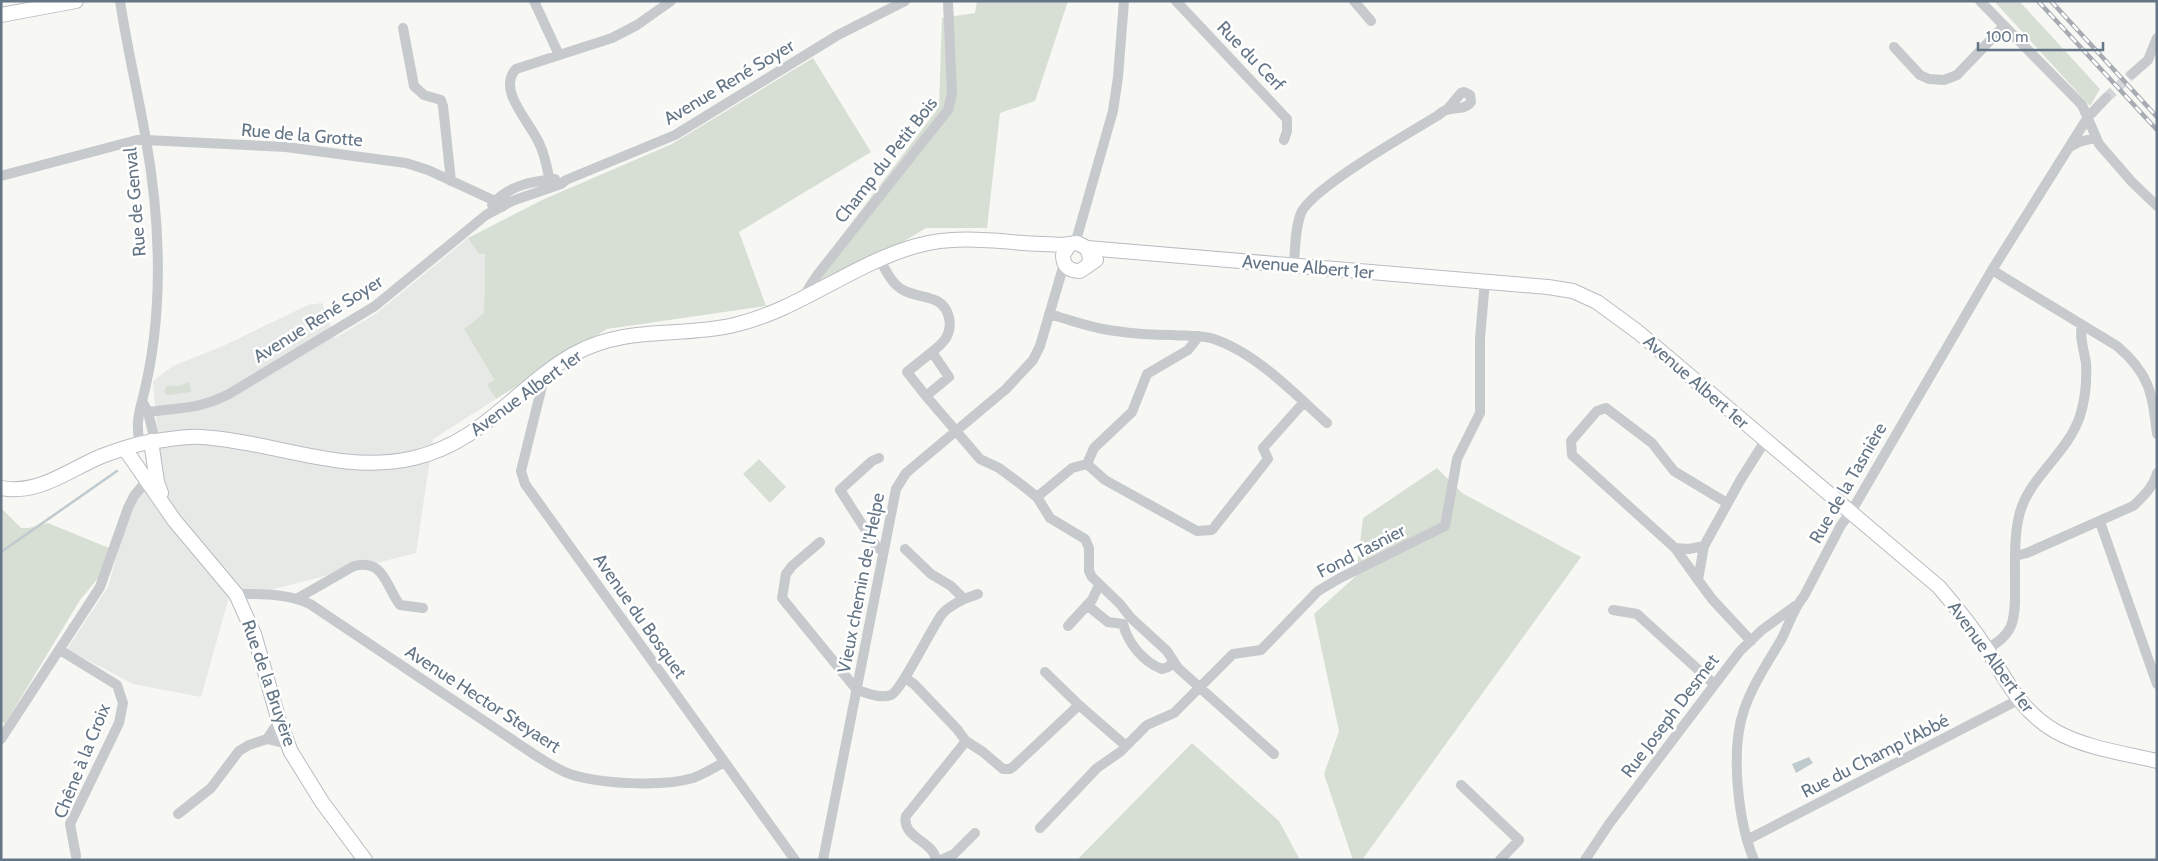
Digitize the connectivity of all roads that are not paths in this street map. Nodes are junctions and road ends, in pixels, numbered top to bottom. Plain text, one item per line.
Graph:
1 (76, 1) edge
2 (120, 1) edge
3 (534, 1) edge
4 (671, 1) edge
5 (905, 1) edge
6 (948, 1) edge
7 (1124, 1) edge
8 (1176, 1) edge
9 (1354, 1) edge
10 (1980, 1) edge
11 (1, 15) edge
12 (1371, 21) dead end
13 (2004, 26) junction
14 (404, 28) dead end
15 (2157, 38) edge
16 (1894, 47) dead end
17 (559, 54) junction
18 (2154, 54) edge
19 (2132, 74) tunnel mouth
20 (2106, 98) tunnel mouth
21 (1447, 110) dead end
22 (2088, 117) junction
23 (2095, 138) junction
24 (146, 140) junction
25 (1284, 140) dead end
26 (2069, 147) junction
27 (1, 176) edge
28 (451, 181) junction
29 (550, 183) junction
30 (498, 204) junction
31 (2157, 206) edge
32 (1118, 251) junction
33 (1072, 254) junction
34 (880, 260) junction
35 (1294, 266) junction
36 (1992, 270) junction
37 (1485, 281) junction
38 (806, 297) junction
39 (1049, 314) junction
40 (2082, 325) junction
41 (1198, 336) junction
42 (932, 352) junction
43 (545, 374) junction
44 (926, 396) junction
45 (142, 401) junction
46 (1304, 402) junction
47 (148, 412) junction
48 (1327, 423) dead end
49 (143, 429) dead end
50 (955, 431) junction
51 (2157, 434) edge
52 (1765, 441) junction
53 (149, 442) junction
54 (125, 449) junction
55 (879, 458) dead end
56 (1087, 464) junction
57 (2157, 473) edge
58 (148, 480) junction
59 (1, 488) edge
60 (1037, 497) junction
61 (1727, 503) junction
62 (168, 510) junction
63 (1851, 512) junction
64 (2100, 522) junction
65 (820, 542) dead end
66 (1704, 546) junction
67 (1675, 548) junction
68 (905, 549) dead end
69 (883, 552) junction
70 (2015, 556) junction
71 (1698, 580) junction
72 (1099, 585) junction
73 (236, 594) junction
74 (978, 594) dead end
75 (298, 598) junction
76 (964, 599) junction
77 (1087, 605) junction
78 (1796, 605) junction
79 (424, 608) dead end
80 (1613, 610) dead end
81 (1126, 620) junction
82 (1068, 626) dead end
83 (1751, 641) junction
84 (1987, 649) junction
85 (60, 650) junction
86 (1173, 662) junction
87 (1044, 672) dead end
88 (905, 678) junction
89 (1714, 684) junction
90 (2157, 684) edge
91 (1200, 688) junction
92 (857, 690) junction
93 (2018, 700) junction
94 (1079, 705) junction
95 (279, 720) junction
96 (1, 739) edge
97 (267, 739) junction
98 (966, 741) junction
99 (288, 744) junction
100 (1126, 746) junction
101 (1274, 754) dead end
102 (2157, 761) edge
103 (724, 762) junction
104 (1461, 785) dead end
105 (178, 814) dead end
106 (1040, 828) dead end
107 (975, 833) dead end
108 (1747, 840) junction
109 (76, 856) dead end
110 (365, 860) edge
111 (795, 860) edge
112 (824, 860) edge
113 (936, 860) edge
114 (941, 860) edge
115 (1500, 860) edge
116 (1585, 860) edge
117 (1754, 860) edge

1 - 11 main road
2 - 24 street, Rue de Genval
3 - 17 street
4 - 17 street
5 - 29 street, Avenue René Soyer
6 - 38 street, Champ du Petit Bois
7 - 33 street, Vieux chemin de l'Helpe
8 - 25 street, Rue du Cerf
9 - 12 street
10 - 13 street
13 - 16 street
13 - 22 street
14 - 28 street
15 - 18 street
17 - 29 street
18 - 19 street
20 - 22 street, Rue de la Tasnière
21 - 35 street
22 - 23 street
22 - 26 street, Rue de la Tasnière
23 - 26 street
23 - 31 street
24 - 27 street, Rue de la Grotte
24 - 28 street, Rue de la Grotte
24 - 45 street, Rue de Genval
26 - 36 street, Rue de la Tasnière
28 - 30 street, Rue de la Grotte
29 - 30 street, Avenue René Soyer
30 - 47 street, Avenue René Soyer
32 - 33 main road, Avenue Albert 1er
32 - 33 main road, Avenue Albert 1er
32 - 35 main road, Avenue Albert 1er
33 - 34 main road, Avenue Albert 1er
33 - 39 street, Vieux chemin de l'Helpe
34 - 38 main road, Avenue Albert 1er
34 - 42 street
35 - 37 main road, Avenue Albert 1er
36 - 40 street
36 - 63 street, Rue de la Tasnière
37 - 52 main road, Avenue Albert 1er
37 - 91 street, Fond Tasnier
38 - 43 main road, Avenue Albert 1er
39 - 41 street
39 - 50 street, Vieux chemin de l'Helpe
40 - 51 street
40 - 70 street
41 - 46 street
41 - 56 street
42 - 44 street
42 - 44 street
43 - 53 main road, Avenue Albert 1er
43 - 103 street, Avenue du Bosquet
44 - 50 street
45 - 47 street
45 - 53 street, Rue de Genval
46 - 48 street
46 - 56 street
47 - 53 street
49 - 53 street
50 - 60 street
50 - 69 street, Vieux chemin de l'Helpe
52 - 61 street
52 - 63 main road, Avenue Albert 1er
53 - 54 main road, Avenue Albert 1er
53 - 62 main road, Rue de la Bruyère
54 - 58 main road, Rue de la Bruyère
54 - 59 main road, Avenue Albert 1er
55 - 69 street
56 - 60 street
57 - 64 street
58 - 62 main road, Rue de la Bruyère
58 - 85 street
60 - 72 street
61 - 66 street
61 - 67 street
62 - 73 main road, Rue de la Bruyère
63 - 78 street, Rue de la Tasnière
63 - 84 main road, Avenue Albert 1er
64 - 70 street
64 - 90 street
65 - 92 street
66 - 67 street
66 - 71 street
67 - 71 street
68 - 76 street
69 - 92 street, Vieux chemin de l'Helpe
70 - 84 street
71 - 83 street
72 - 77 street
72 - 81 street
73 - 75 street, Avenue Hector Steyaert
73 - 95 main road, Rue de la Bruyère
74 - 76 street
75 - 79 street
75 - 103 street, Avenue Hector Steyaert
76 - 88 street
77 - 81 street
77 - 82 street
78 - 83 street, Rue Joseph Desmet
78 - 108 street, Rue de la Tasnière
80 - 89 street
81 - 86 street
81 - 86 street
83 - 89 street, Rue Joseph Desmet
84 - 93 main road, Avenue Albert 1er
85 - 96 street
85 - 109 street, Chêne à la Croix
86 - 91 street
87 - 94 street
88 - 92 street
88 - 98 street
89 - 116 street, Rue Joseph Desmet
91 - 100 street, Fond Tasnier
91 - 101 street
92 - 112 street, Vieux chemin de l'Helpe
93 - 102 main road, Avenue Albert 1er
93 - 108 street, Rue du Champ l'Abbé
94 - 98 street
94 - 100 street
95 - 97 street
95 - 99 main road, Rue de la Bruyère
97 - 99 street
97 - 105 street
98 - 113 street
99 - 110 main road, Rue de la Bruyère
100 - 106 street, Fond Tasnier
103 - 111 street, Avenue du Bosquet
104 - 115 street
107 - 114 street
108 - 117 street, Rue de la Tasnière

